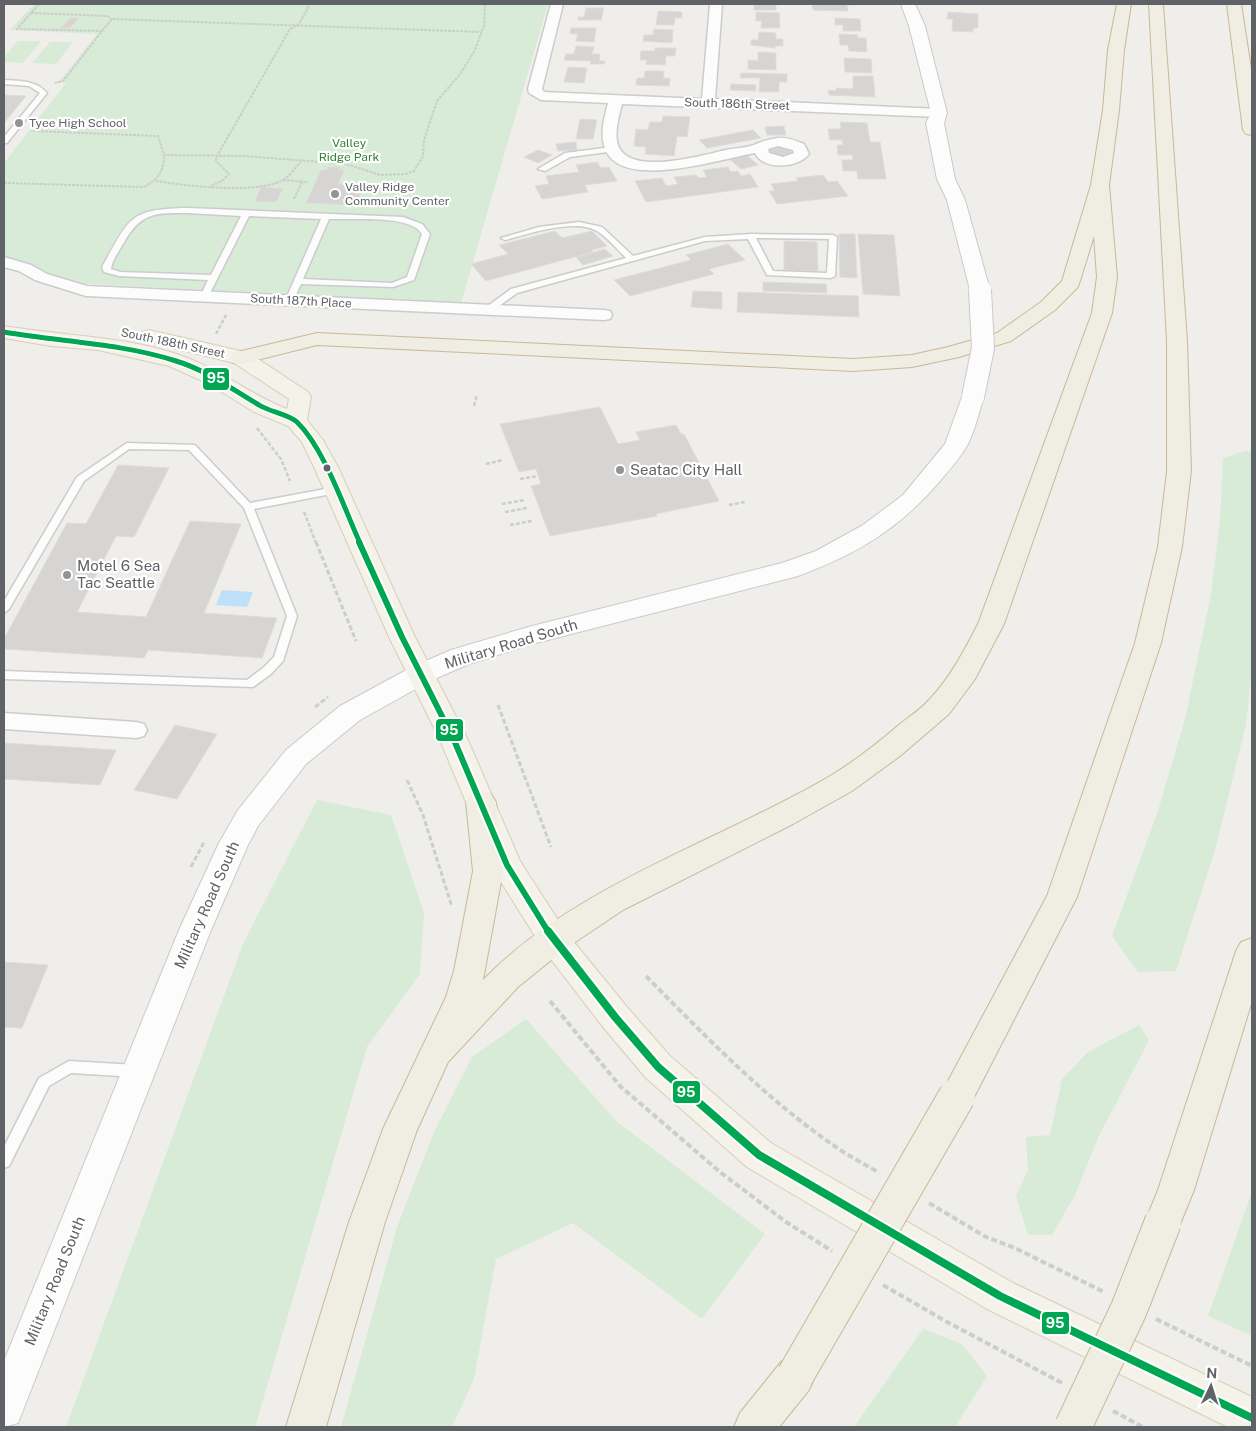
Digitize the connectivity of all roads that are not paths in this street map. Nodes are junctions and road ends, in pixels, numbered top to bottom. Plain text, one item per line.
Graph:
1 (557, 4) edge
2 (716, 4) edge
3 (908, 4) edge
4 (1124, 4) edge
5 (1156, 4) edge
6 (1234, 4) edge
7 (4, 82) edge
8 (616, 100) junction
9 (708, 103) junction
10 (939, 113) junction
11 (1252, 130) edge
12 (4, 141) edge
13 (760, 148) dead end
14 (612, 149) junction
15 (542, 169) dead end
16 (1100, 185) junction
17 (246, 214) junction
18 (326, 217) junction
19 (751, 236) junction
20 (505, 238) dead end
21 (631, 258) junction
22 (4, 262) edge
23 (214, 278) junction
24 (298, 281) junction
25 (204, 297) junction
26 (290, 300) junction
27 (488, 310) junction
28 (604, 315) dead end
29 (8, 332) edge
30 (241, 358) junction
31 (296, 421) junction
32 (336, 490) junction
33 (248, 507) junction
34 (4, 609) edge
35 (421, 674) junction
36 (4, 675) edge
37 (4, 721) edge
38 (136, 730) dead end
39 (481, 802) junction
40 (554, 940) junction
41 (1252, 950) edge
42 (436, 1052) junction
43 (138, 1071) junction
44 (4, 1161) edge
45 (4, 1409) edge
46 (1252, 1418) edge
47 (306, 1427) edge
48 (754, 1427) edge
49 (1073, 1427) edge

1 - 8 street, South 186th Street
2 - 9 street
3 - 10 main road, Military Road South
4 - 16 highway
5 - 48 highway, bridge
6 - 11 highway
7 - 12 lane
8 - 9 street, South 186th Street
8 - 14 street
9 - 10 street, South 186th Street
10 - 35 main road, Military Road South, bridge
13 - 14 street
14 - 15 lane
16 - 30 highway
16 - 40 highway
17 - 18 lane
17 - 23 lane
17 - 23 lane
18 - 24 lane
18 - 24 lane
19 - 19 lane
19 - 21 lane
20 - 21 lane
21 - 27 lane
22 - 25 street, South 187th Place
23 - 25 lane
24 - 26 lane
25 - 26 street, South 187th Place
26 - 27 street, South 187th Place
27 - 28 street, South 187th Place
29 - 30 main road, South 188th Street
29 - 31 main road, South 188th Street
30 - 31 main road, South 188th Street
31 - 32 main road, South 188th Street
32 - 33 lane
32 - 35 main road, South 188th Street
33 - 34 lane
33 - 36 lane
35 - 39 main road, South 188th Street
35 - 43 main road, Military Road South
37 - 38 street
39 - 40 main road, South 188th Street
39 - 42 highway
40 - 42 highway
40 - 46 main road, South 188th Street
41 - 49 highway, bridge
42 - 47 highway
43 - 44 lane
43 - 45 main road, Military Road South

